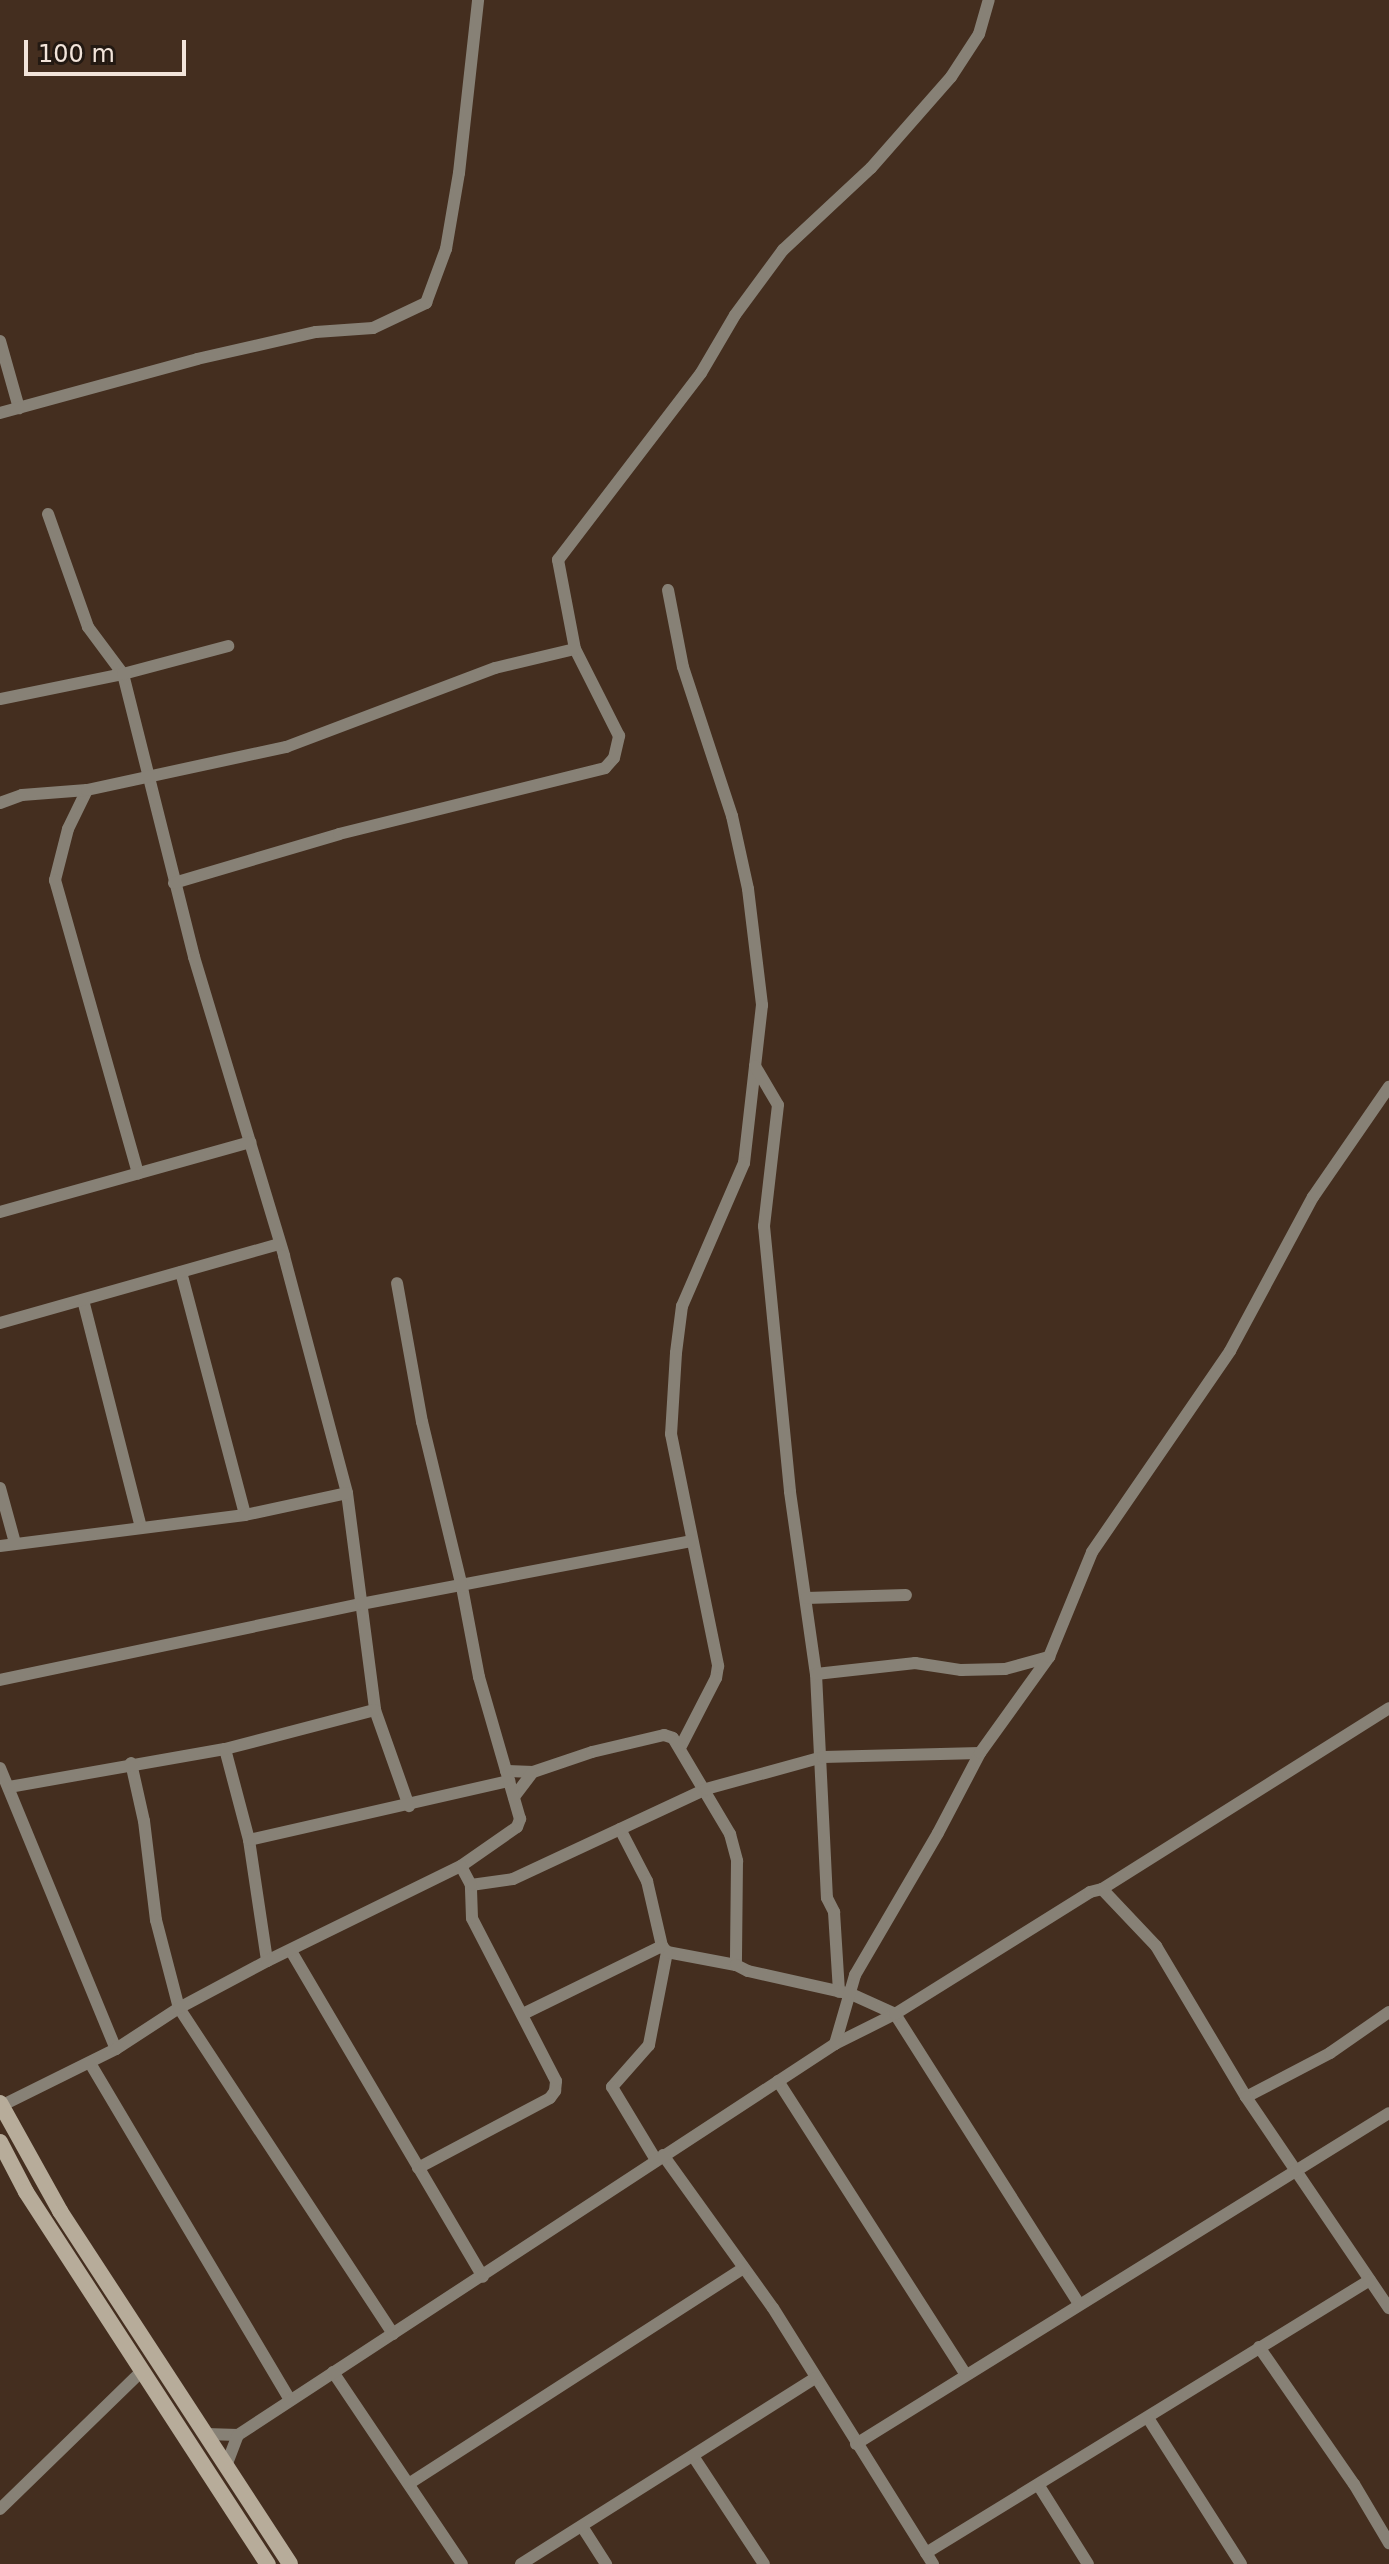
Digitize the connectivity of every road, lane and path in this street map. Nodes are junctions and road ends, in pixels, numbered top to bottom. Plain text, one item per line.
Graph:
1 (478, 0) edge
2 (989, 0) edge
3 (0, 341) edge
4 (19, 408) junction
5 (0, 413) edge
6 (48, 514) dead end
7 (668, 590) dead end
8 (228, 646) dead end
9 (575, 649) junction
10 (123, 674) junction
11 (0, 699) edge
12 (150, 774) junction
13 (87, 790) junction
14 (0, 803) edge
15 (174, 883) junction
16 (755, 1066) junction
17 (1389, 1087) edge
18 (250, 1142) junction
19 (138, 1173) junction
20 (0, 1212) edge
21 (280, 1244) junction
22 (181, 1272) junction
23 (397, 1283) dead end
24 (83, 1300) junction
25 (0, 1323) edge
26 (0, 1488) edge
27 (347, 1493) junction
28 (245, 1515) junction
29 (141, 1527) junction
30 (691, 1541) junction
31 (15, 1543) junction
32 (0, 1546) edge
33 (462, 1587) junction
34 (906, 1595) dead end
35 (806, 1598) junction
36 (361, 1604) junction
37 (1049, 1657) junction
38 (816, 1674) junction
39 (0, 1680) edge
40 (1389, 1708) edge
41 (375, 1710) junction
42 (681, 1746) junction
43 (225, 1749) junction
44 (980, 1753) junction
45 (823, 1757) junction
46 (131, 1763) junction
47 (0, 1768) edge
48 (533, 1772) junction
49 (508, 1776) junction
50 (9, 1787) junction
51 (706, 1789) junction
52 (514, 1797) junction
53 (409, 1806) junction
54 (620, 1829) junction
55 (249, 1840) junction
56 (461, 1866) junction
57 (471, 1885) junction
58 (1102, 1889) junction
59 (665, 1949) junction
60 (291, 1951) junction
61 (267, 1961) junction
62 (736, 1965) junction
63 (845, 1993) junction
64 (179, 2008) junction
65 (1389, 2012) edge
66 (523, 2014) junction
67 (895, 2014) junction
68 (835, 2044) junction
69 (116, 2049) junction
70 (90, 2063) junction
71 (778, 2081) junction
72 (1246, 2097) junction
73 (1, 2104) edge
74 (1389, 2113) edge
75 (0, 2142) edge
76 (660, 2157) junction
77 (418, 2168) junction
78 (1296, 2172) junction
79 (743, 2268) junction
80 (483, 2277) junction
81 (1370, 2280) junction
82 (1079, 2304) junction
83 (1389, 2308) edge
84 (393, 2334) junction
85 (1259, 2347) junction
86 (143, 2370) junction
87 (333, 2372) junction
88 (966, 2375) junction
89 (815, 2378) junction
90 (290, 2400) junction
91 (1148, 2418) junction
92 (206, 2434) junction
93 (238, 2435) junction
94 (856, 2444) junction
95 (693, 2456) junction
96 (226, 2466) junction
97 (410, 2483) junction
98 (1039, 2486) junction
99 (0, 2509) edge
100 (583, 2528) junction
101 (1389, 2543) edge
102 (930, 2558) edge
103 (268, 2564) edge
104 (290, 2564) edge
105 (462, 2564) edge
106 (521, 2564) edge
107 (606, 2564) edge
108 (764, 2564) edge
109 (1088, 2564) edge
110 (1241, 2564) edge

1 - 4 street
2 - 9 street
3 - 4 street
4 - 5 street
6 - 10 street
7 - 16 street
8 - 10 street
9 - 12 street
9 - 15 street
10 - 11 street
10 - 12 street
12 - 13 street
12 - 15 street
13 - 14 street
13 - 19 street
15 - 18 street
16 - 30 street
16 - 35 street
17 - 37 street
18 - 19 street
18 - 21 street
19 - 20 street
21 - 22 street
21 - 27 street
22 - 24 street
22 - 28 street
23 - 33 street
24 - 25 street
24 - 29 street
26 - 31 street
27 - 28 street
27 - 36 street
28 - 29 street
29 - 31 street
30 - 33 street
30 - 42 street
31 - 32 street
33 - 36 street
33 - 49 street
34 - 35 street
35 - 38 street
36 - 39 street
36 - 41 street
37 - 38 street
37 - 44 street
38 - 45 street
40 - 58 street
41 - 43 street
41 - 53 street
42 - 48 street
42 - 51 street
43 - 46 street
43 - 55 street
44 - 45 street
44 - 63 street
45 - 51 street
45 - 63 street
46 - 50 street
46 - 64 street
47 - 50 street
48 - 49 street
48 - 52 street
49 - 52 street
49 - 53 street
50 - 69 street
51 - 54 street
51 - 62 street
52 - 56 street
53 - 55 street
54 - 57 street
54 - 59 street
55 - 61 street
56 - 57 street
56 - 60 street
57 - 66 street
58 - 67 street
58 - 72 street
59 - 62 street
59 - 66 street
59 - 76 street
60 - 61 street
60 - 77 street
61 - 64 street
62 - 63 street
63 - 67 street
63 - 68 street
64 - 69 street
64 - 84 street
65 - 72 street
66 - 77 street
67 - 68 street
67 - 82 street
68 - 71 street
69 - 70 street
70 - 73 street
70 - 90 street
71 - 76 street
71 - 88 street
72 - 78 street
73 - 92 main road
74 - 78 street
75 - 86 main road
76 - 79 street
76 - 80 street
77 - 80 street
78 - 81 street
78 - 82 street
79 - 89 street
79 - 97 street
80 - 84 street
81 - 83 street
81 - 85 street
82 - 88 street
84 - 87 street
85 - 91 street
85 - 101 street
86 - 99 street
86 - 103 main road
87 - 90 street
87 - 97 street
88 - 94 street
89 - 94 street
89 - 95 street
90 - 93 street
91 - 98 street
91 - 110 street
92 - 93 street
92 - 96 main road
93 - 96 street
94 - 102 street
95 - 100 street
95 - 108 street
96 - 104 main road
97 - 105 street
98 - 102 street
98 - 109 street
100 - 106 street
100 - 107 street

